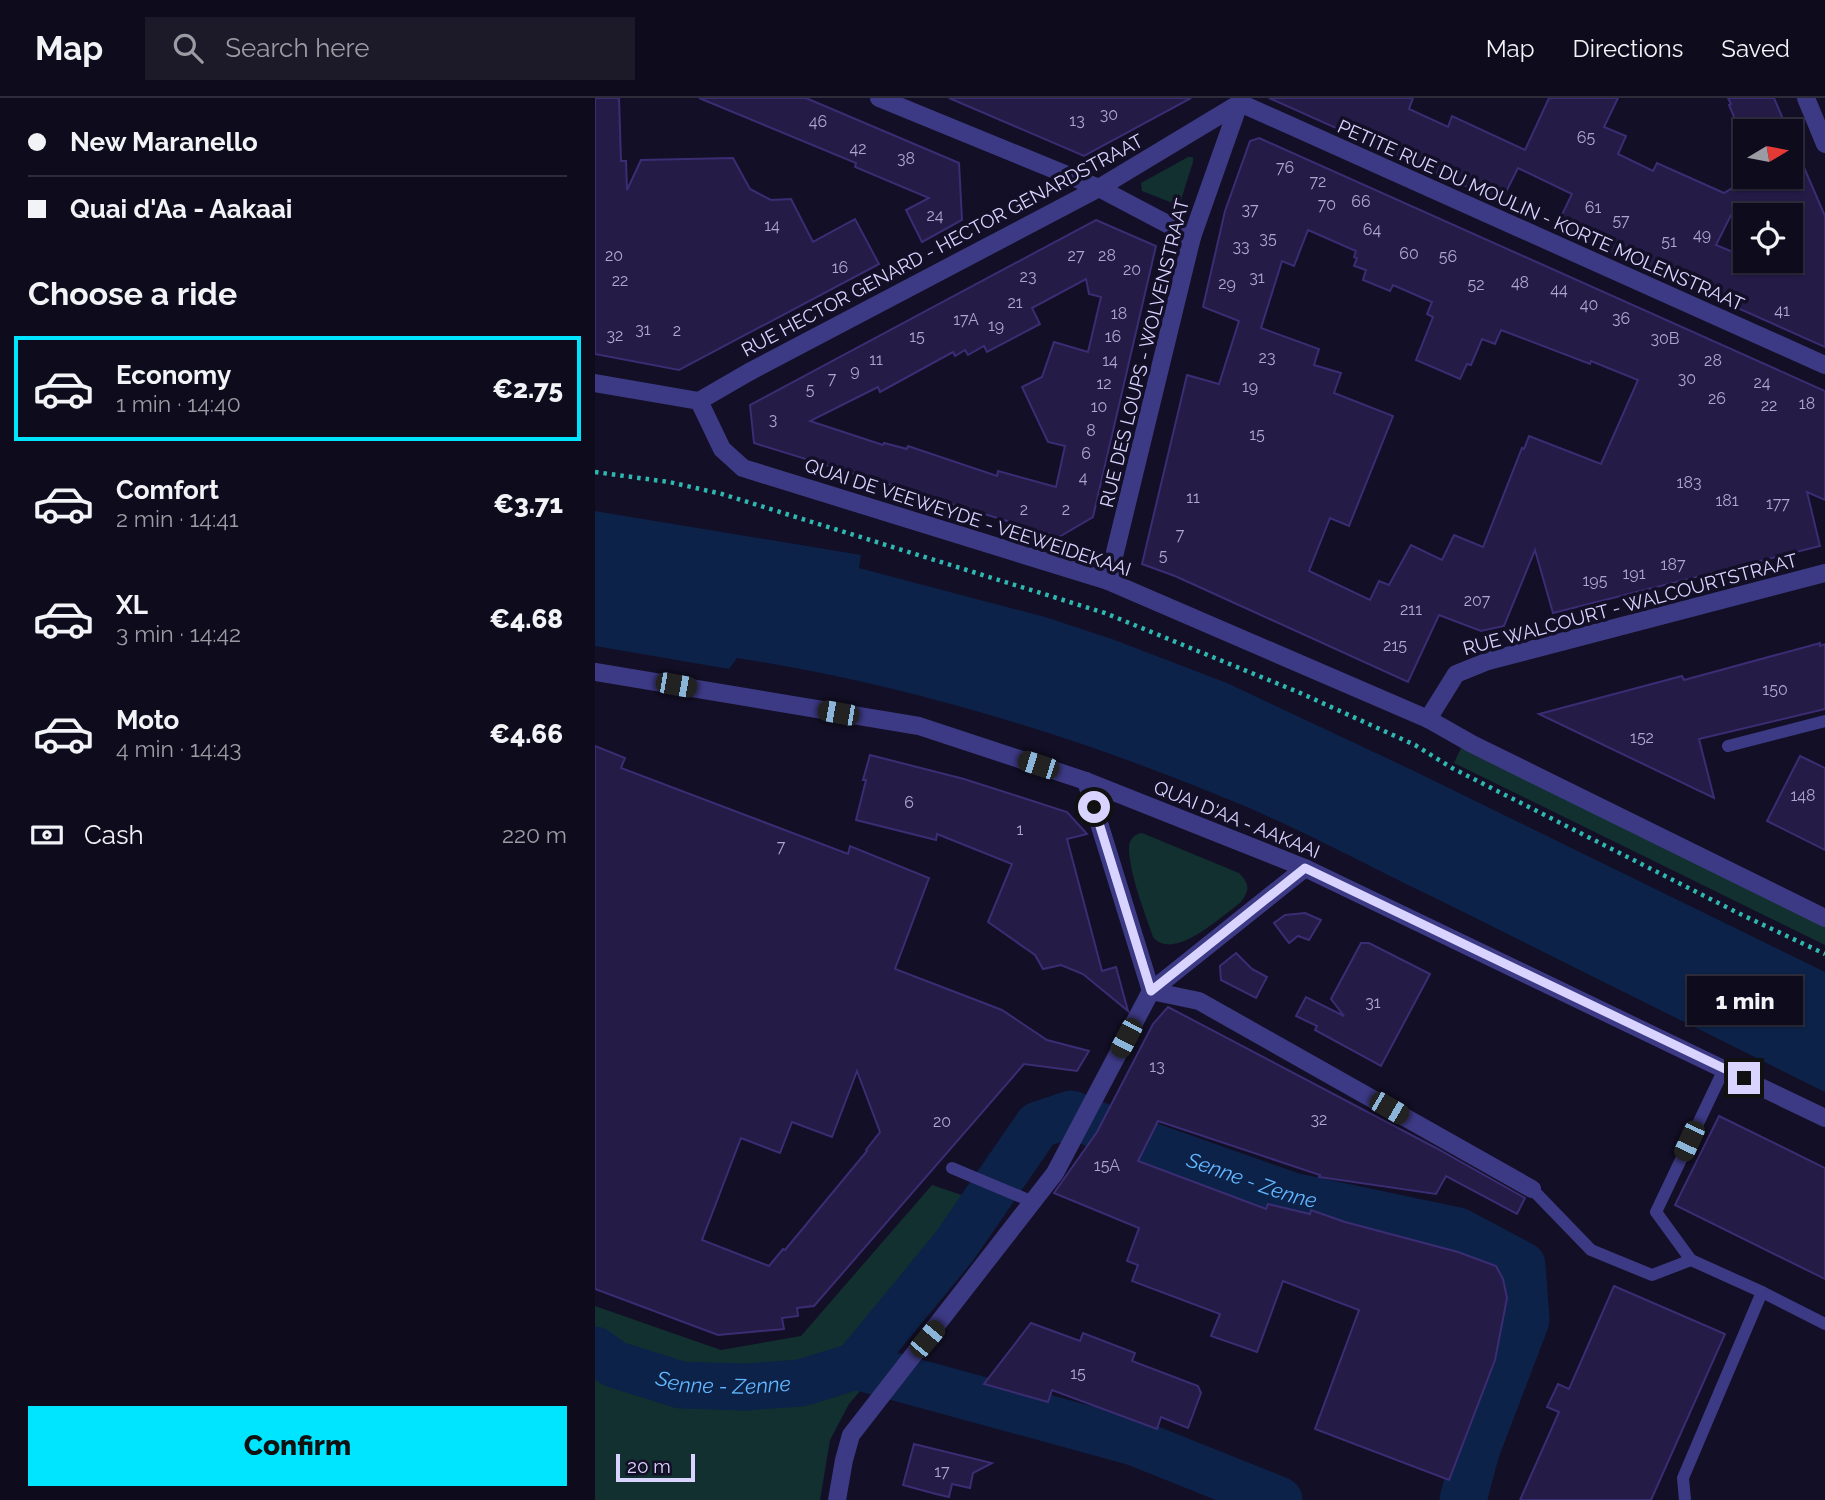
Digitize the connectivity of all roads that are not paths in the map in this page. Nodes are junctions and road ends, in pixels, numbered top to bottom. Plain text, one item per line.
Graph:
1 (879, 98) edge
2 (1805, 98) edge
3 (1241, 100) edge
4 (1825, 145) edge
5 (1099, 188) junction
6 (1192, 237) junction
7 (1825, 365) edge
8 (595, 383) edge
9 (699, 401) junction
10 (1825, 573) edge
11 (1108, 581) junction
12 (595, 672) edge
13 (1428, 719) junction
14 (1825, 721) edge
15 (1728, 746) dead end
16 (1086, 781) junction
17 (1305, 868) junction
18 (1825, 918) edge
19 (1151, 991) junction
20 (1724, 1069) junction
21 (1825, 1118) edge
22 (952, 1168) dead end
23 (1532, 1189) joint
24 (1033, 1202) junction
25 (1691, 1260) junction
26 (1762, 1292) junction
27 (1825, 1324) edge
28 (837, 1500) edge
29 (1685, 1500) edge

1 - 5 street
2 - 4 street
3 - 5 street, RUE HECTOR GENARD - HECTOR GENARDSTRAAT
3 - 6 street, RUE DES LOUPS - WOLVENSTRAAT
3 - 7 street, PETITE RUE DU MOULIN - KORTE MOLENSTRAAT
5 - 6 street
5 - 9 street, RUE HECTOR GENARD - HECTOR GENARDSTRAAT
6 - 11 street, RUE DES LOUPS - WOLVENSTRAAT
8 - 9 street
9 - 11 street, QUAI DE VEEWEYDE - VEEWEIDEKAAI
10 - 13 street, RUE WALCOURT - WALCOURTSTRAAT
11 - 13 street, QUAI DE VEEWEYDE - VEEWEIDEKAAI
12 - 16 street, QUAI D'AA - AAKAAI
13 - 18 street, QUAI DE VEEWEYDE - VEEWEIDEKAAI
14 - 15 lane
16 - 17 street, QUAI D'AA - AAKAAI
16 - 19 street
17 - 19 street
17 - 20 street, QUAI D'AA - AAKAAI
19 - 23 street
19 - 24 street
20 - 21 street, QUAI D'AA - AAKAAI
20 - 25 lane
22 - 24 lane
23 - 25 lane
24 - 28 street
25 - 26 lane
26 - 27 lane
26 - 29 lane

